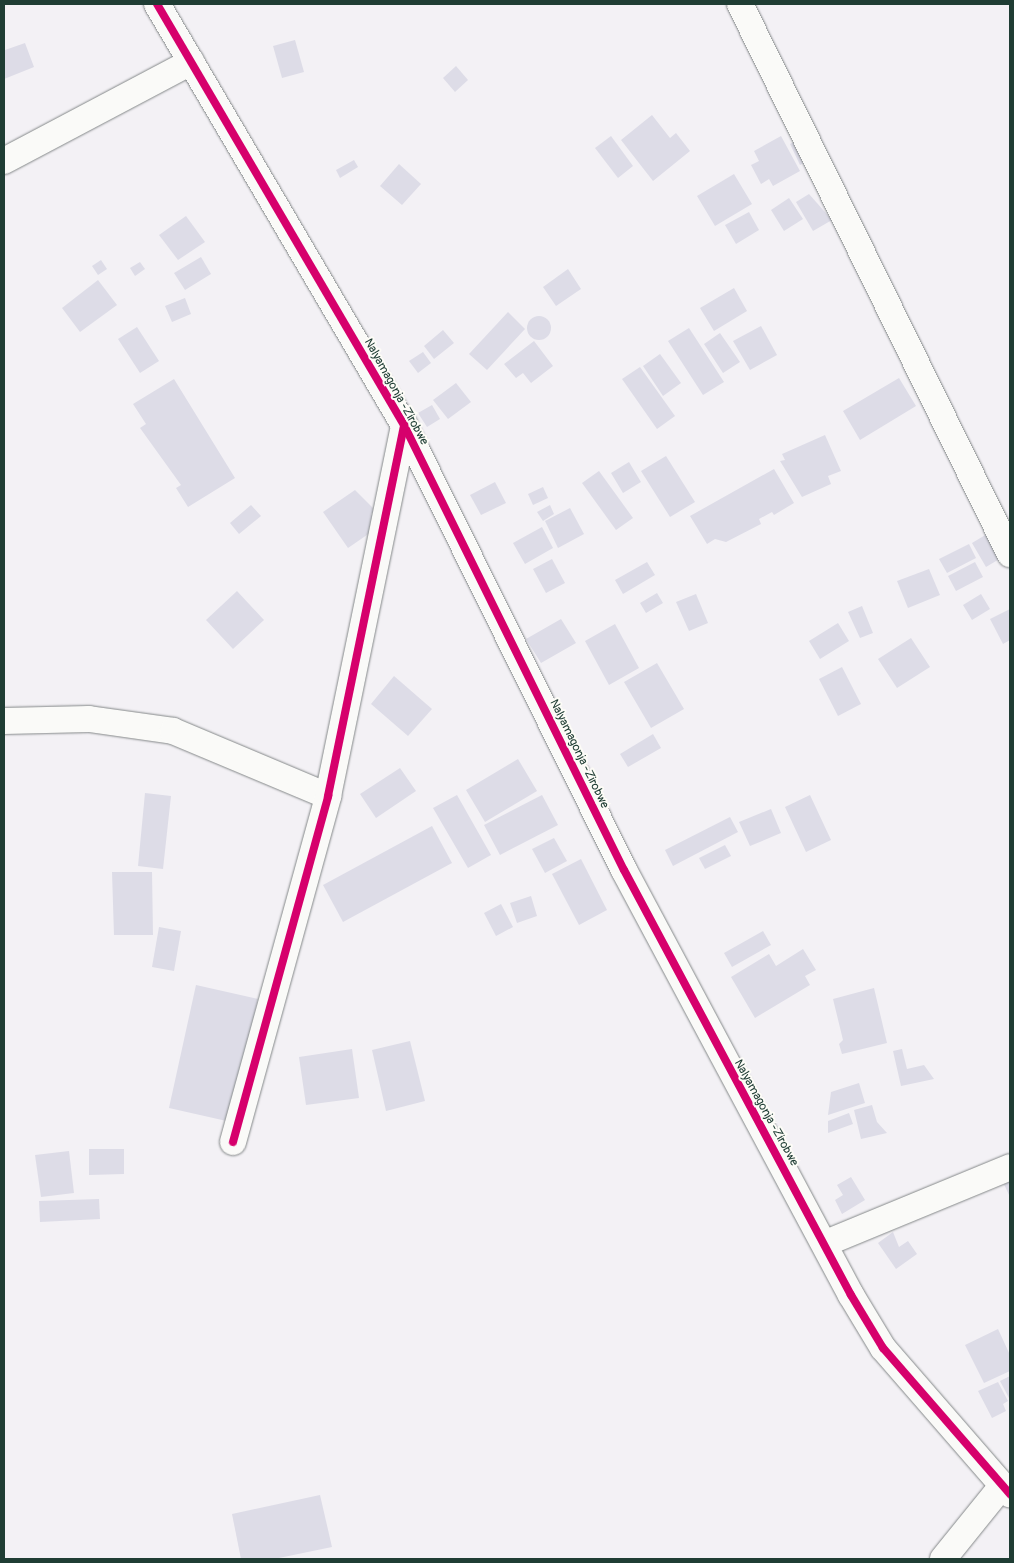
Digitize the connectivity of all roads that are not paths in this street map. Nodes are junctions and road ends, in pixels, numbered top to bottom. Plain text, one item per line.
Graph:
1 (156, 4) edge
2 (740, 4) edge
3 (191, 62) junction
4 (4, 161) edge
5 (404, 425) junction
6 (1010, 554) edge
7 (4, 721) edge
8 (328, 796) junction
9 (232, 1142) dead end
10 (1010, 1167) edge
11 (826, 1243) junction
12 (1006, 1490) edge
13 (943, 1559) edge

1 - 3 street, Nalyamagonja -Zirobwe
2 - 6 street
3 - 4 street
3 - 5 street, Nalyamagonja -Zirobwe
5 - 8 street
5 - 11 street, Nalyamagonja -Zirobwe
7 - 8 street
8 - 9 street
10 - 11 street
11 - 12 street, Nalyamagonja -Zirobwe
12 - 13 street

